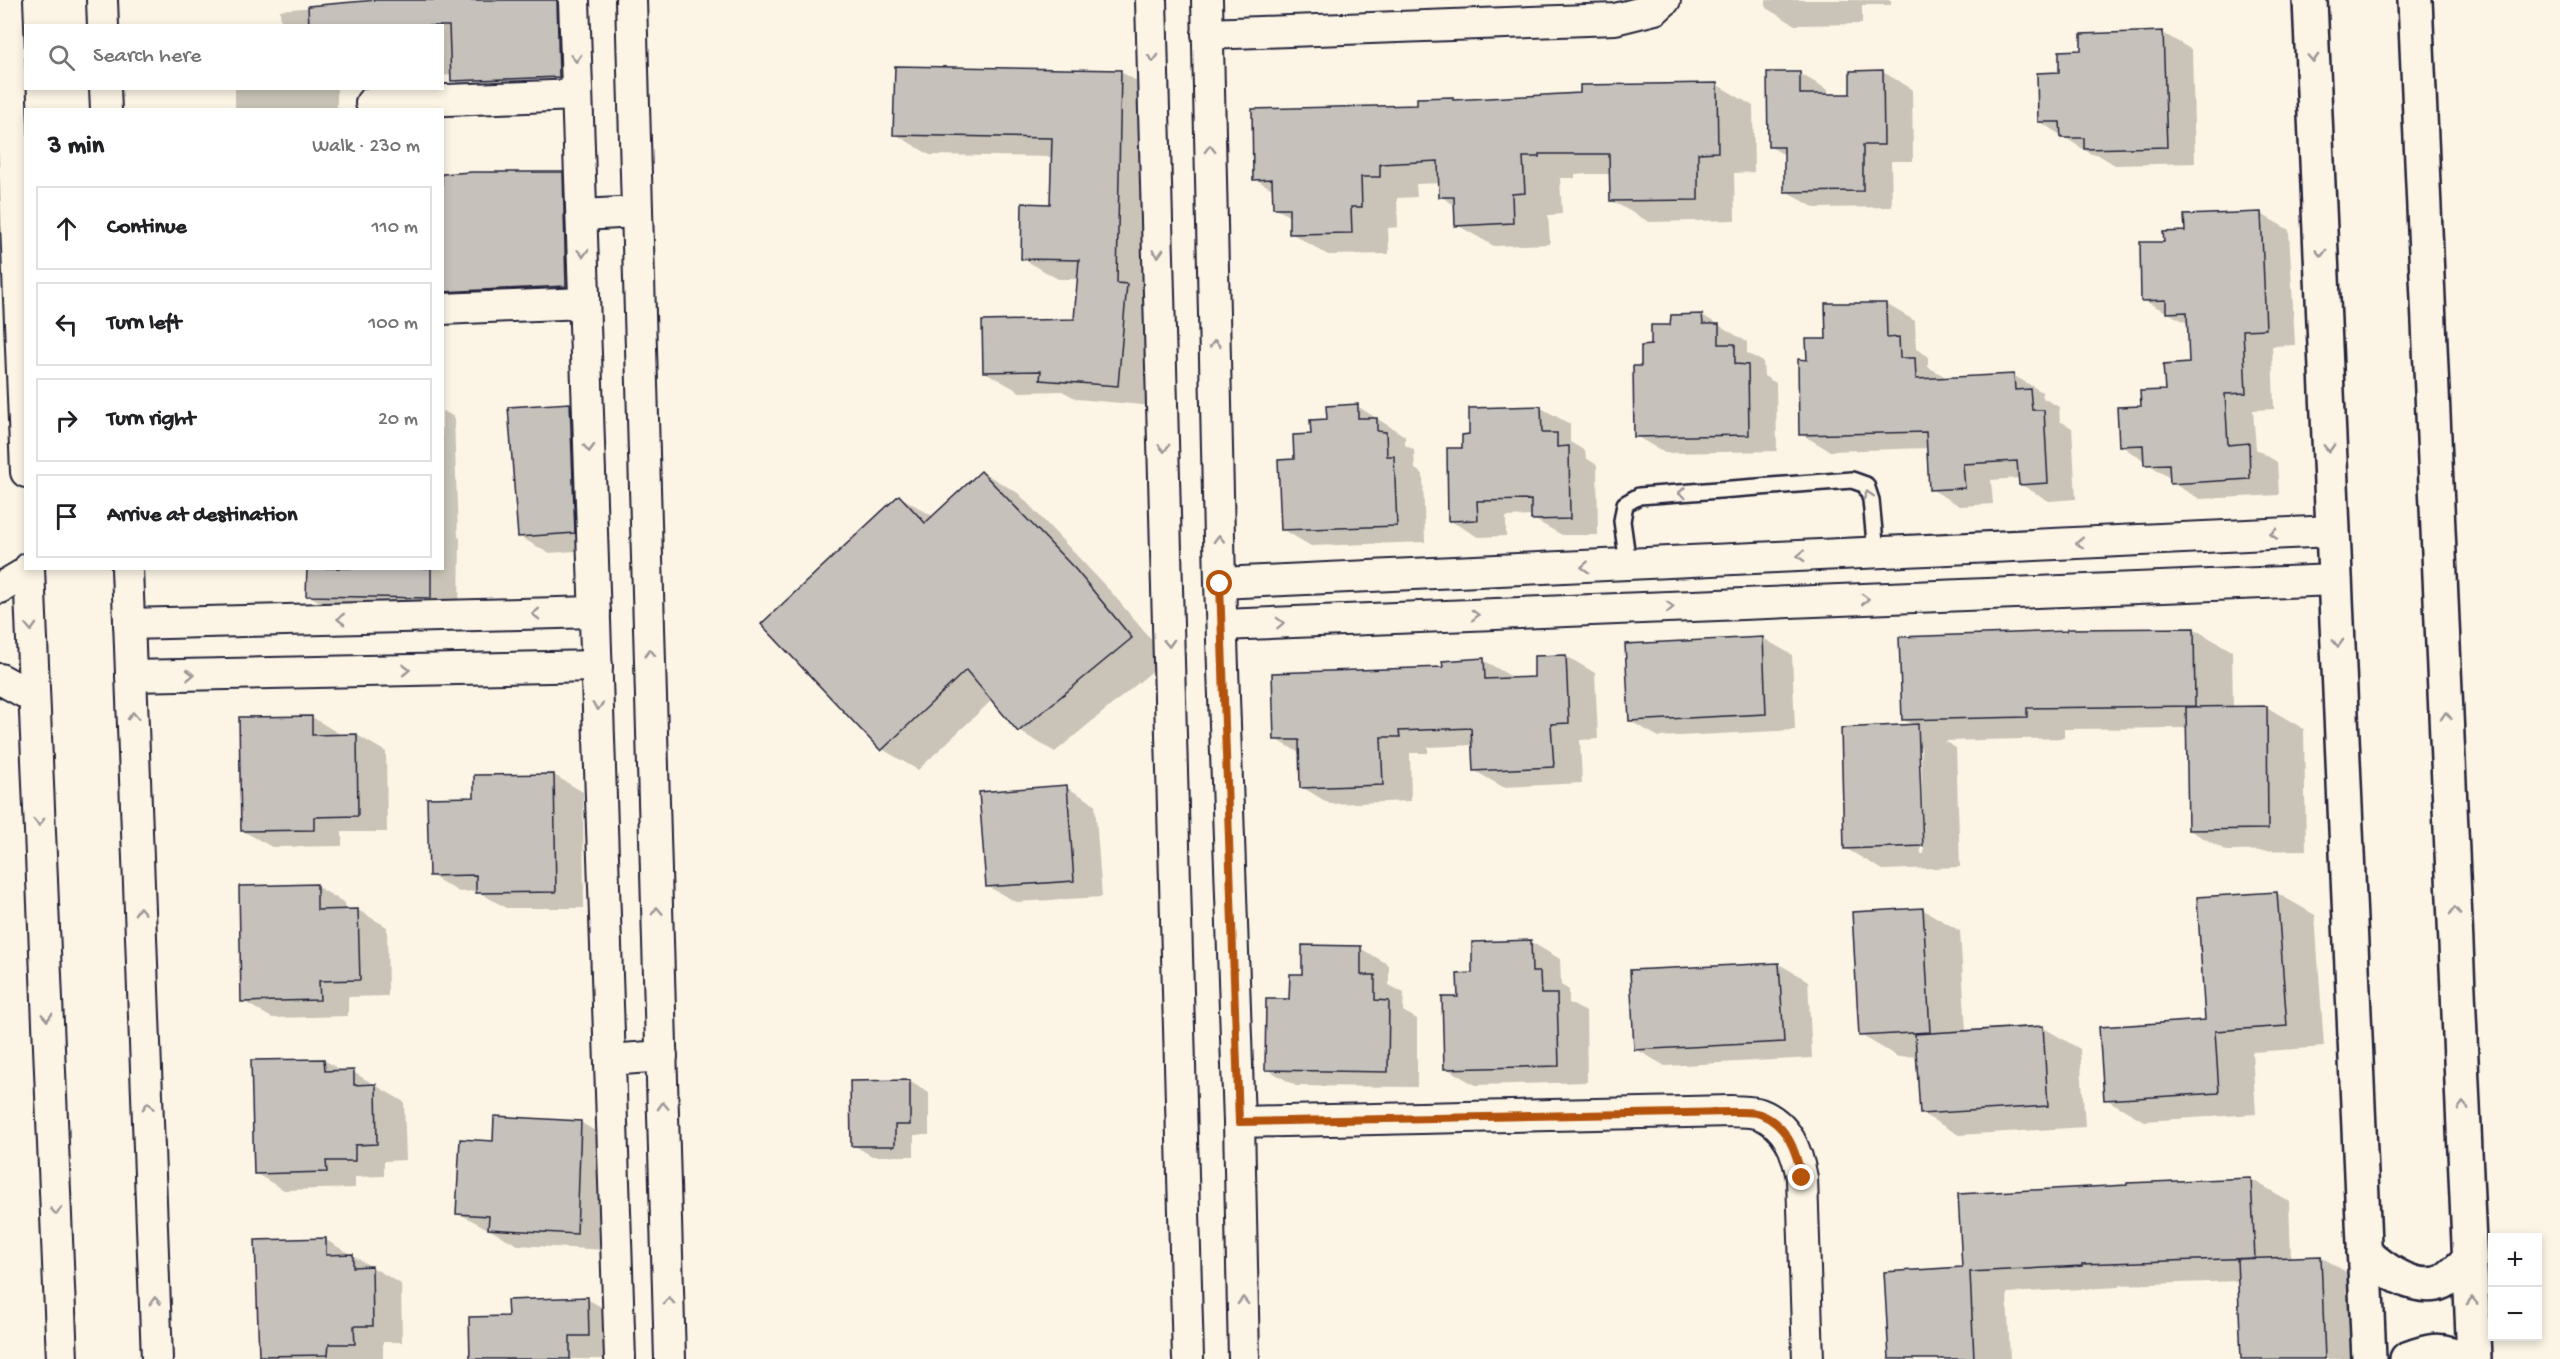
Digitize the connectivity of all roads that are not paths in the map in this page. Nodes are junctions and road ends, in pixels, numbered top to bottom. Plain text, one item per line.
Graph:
1 (8, 0) edge
2 (102, 0) edge
3 (574, 0) edge
4 (631, 0) edge
5 (1151, 0) edge
6 (1207, 0) edge
7 (1665, 0) edge
8 (2310, 0) edge
9 (2415, 0) edge
10 (103, 24) edge
11 (1207, 34) junction
12 (105, 90) edge
13 (578, 95) junction
14 (371, 103) dead end
15 (106, 108) edge
16 (637, 212) junction
17 (582, 214) junction
18 (584, 303) junction
19 (444, 309) edge
20 (24, 420) edge
21 (2333, 531) junction
22 (1876, 553) junction
23 (1628, 564) junction
24 (29, 570) edge
25 (127, 570) edge
26 (2335, 580) junction
27 (1220, 584) junction
28 (0, 588) edge
29 (595, 612) junction
30 (129, 624) junction
31 (1222, 625) junction
32 (597, 666) junction
33 (131, 676) junction
34 (0, 679) edge
35 (33, 697) junction
36 (662, 1056) junction
37 (610, 1060) junction
38 (1239, 1122) junction
39 (2364, 1252) junction
40 (2470, 1259) junction
41 (62, 1359) edge
42 (157, 1359) edge
43 (620, 1359) edge
44 (670, 1359) edge
45 (1188, 1359) edge
46 (1244, 1359) edge
47 (1808, 1359) edge
48 (2369, 1359) edge
49 (2407, 1359) edge
50 (2459, 1359) edge
51 (2474, 1359) edge

1 - 20 street
2 - 10 street
3 -> 13 street
4 - 16 street
5 -> 45 street
6 - 11 street
7 - 11 street
8 -> 21 street
40 -> 9 street
27 -> 11 street
12 - 15 street
13 - 14 street
13 - 17 street
16 - 17 street
36 -> 16 street
17 -> 18 street
18 - 19 street
18 -> 29 street
21 -> 22 street
21 - 26 street
22 -> 23 street
22 -> 23 lane
23 -> 27 street
24 - 28 street
24 -> 35 street
25 - 30 street
31 -> 26 street
26 -> 39 street
27 - 31 street
29 -> 30 street
29 - 32 street
30 - 33 street
31 - 38 street
33 -> 32 street
32 -> 37 street
42 -> 33 street
34 - 35 street
35 -> 41 street
36 - 37 street
44 -> 36 street
37 - 43 street
46 -> 38 street
38 - 47 street
39 - 40 street
39 - 48 street
51 -> 40 street
49 - 50 street

